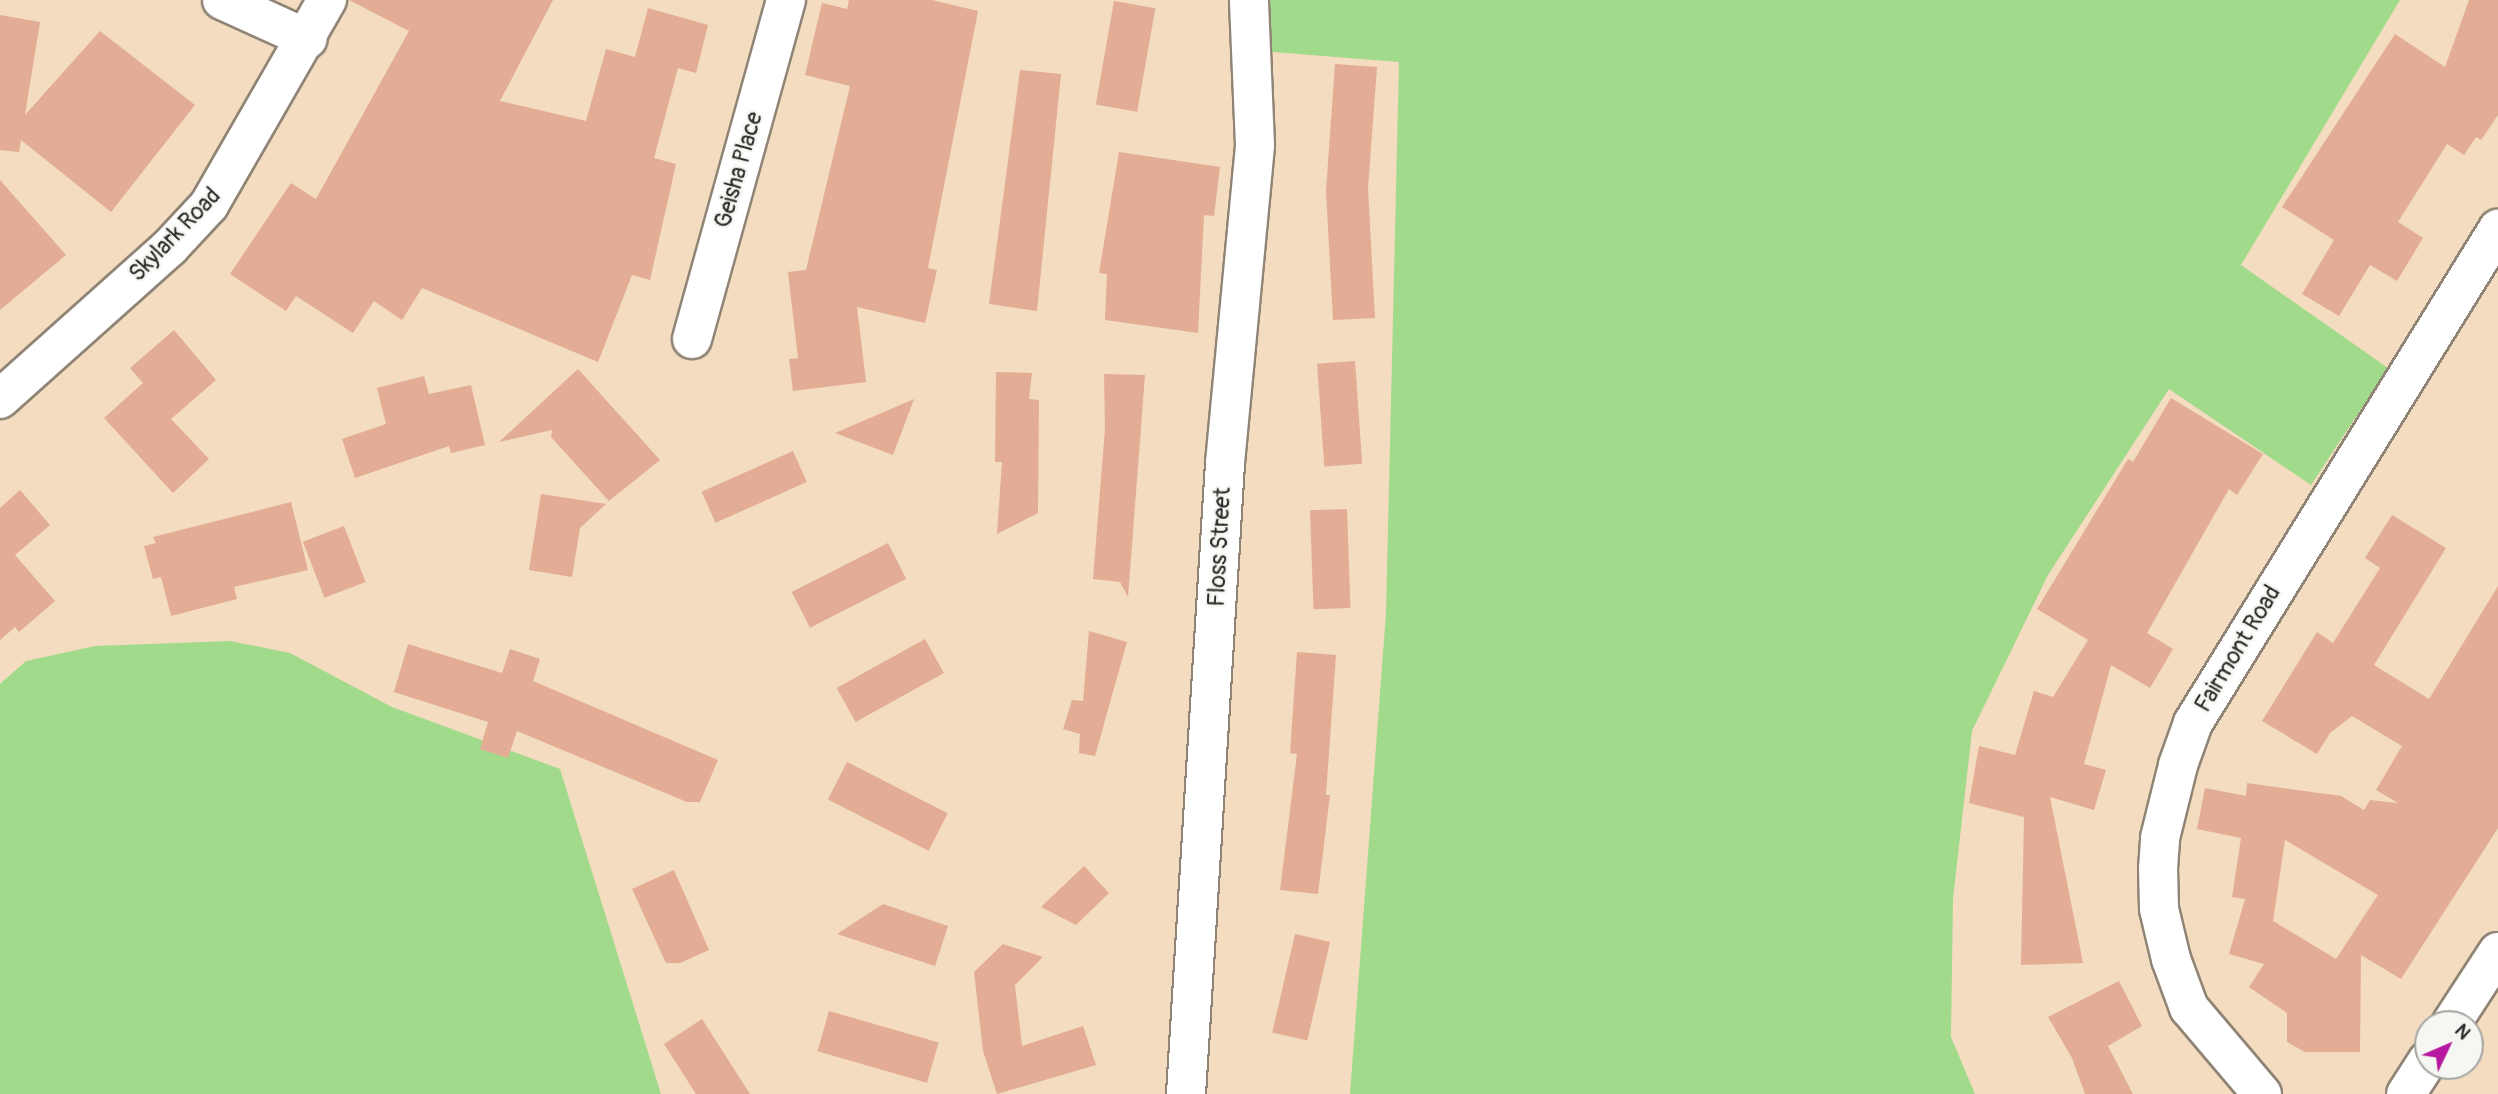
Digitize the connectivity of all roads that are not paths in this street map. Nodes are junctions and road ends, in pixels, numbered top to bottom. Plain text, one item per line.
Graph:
1 (222, 0) edge
2 (327, 0) edge
3 (786, 0) edge
4 (1249, 0) edge
5 (308, 39) junction
6 (2498, 229) edge
7 (692, 339) dead end
8 (0, 399) edge
9 (2498, 952) edge
10 (2460, 1010) edge
11 (1186, 1094) edge
12 (2262, 1094) edge

1 - 5 street
2 - 5 street, Skylark Road
3 - 7 street, Geisha Place
4 - 11 street, Floss Street
5 - 8 street, Skylark Road
6 - 12 street, Fairmont Road
9 - 10 street

